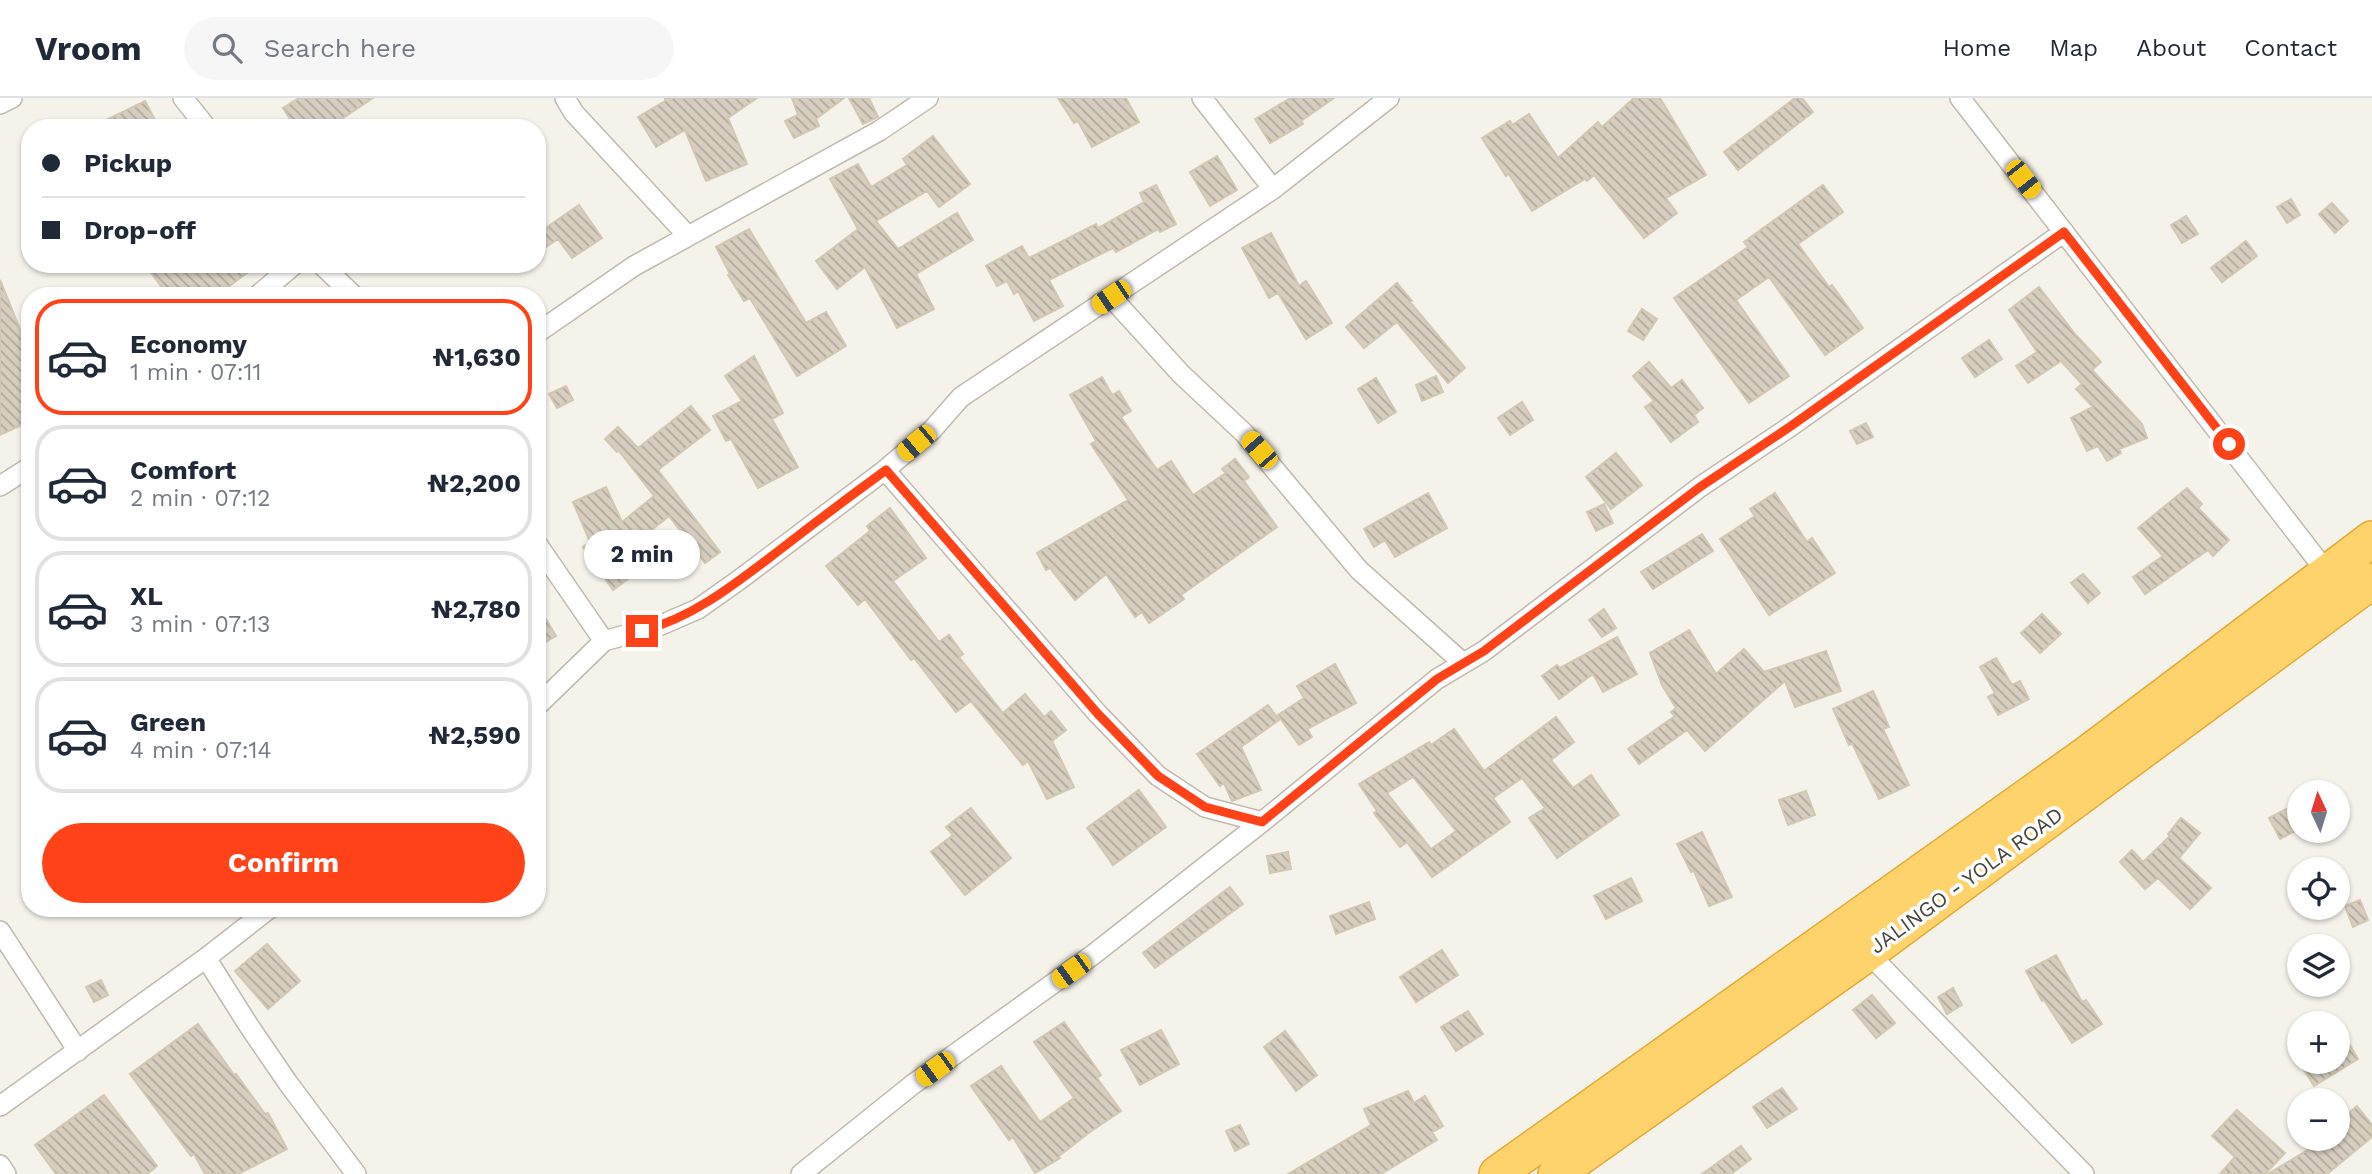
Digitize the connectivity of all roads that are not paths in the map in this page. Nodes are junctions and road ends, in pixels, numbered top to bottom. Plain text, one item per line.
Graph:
1 (12, 98) edge
2 (183, 98) edge
3 (565, 98) edge
4 (928, 98) edge
5 (1202, 98) edge
6 (1389, 98) edge
7 (1960, 98) edge
8 (0, 104) edge
9 (200, 119) edge
10 (1273, 189) junction
11 (2064, 232) junction
12 (687, 235) junction
13 (284, 273) edge
14 (330, 273) edge
15 (268, 287) edge
16 (345, 287) edge
17 (1111, 297) junction
18 (546, 327) edge
19 (886, 470) junction
20 (21, 473) edge
21 (0, 486) edge
22 (2372, 539) edge
23 (546, 557) edge
24 (2348, 584) edge
25 (604, 641) junction
26 (1464, 663) junction
27 (546, 697) edge
28 (1262, 822) junction
29 (258, 917) edge
30 (0, 931) edge
31 (1868, 953) junction
32 (206, 958) junction
33 (78, 1051) junction
34 (0, 1106) edge
35 (0, 1165) edge
36 (6, 1174) edge
37 (356, 1174) edge
38 (801, 1174) edge
39 (1497, 1174) edge
40 (1556, 1174) edge
41 (2084, 1174) edge

1 - 8 street
2 - 9 street
3 - 12 street
4 - 12 street
5 - 10 street
6 - 10 street
7 - 11 street
10 - 17 street
11 - 24 street
11 - 26 street
12 - 18 street
13 - 15 street
14 - 16 street
17 - 19 street
17 - 26 street
19 - 25 street
19 - 28 street
20 - 21 street
22 - 24 highway
23 - 25 street
24 - 31 highway, JALINGO - YOLA ROAD
24 - 39 highway
25 - 27 street
26 - 28 street
28 - 38 street
29 - 32 street
30 - 33 street
31 - 40 highway, JALINGO - YOLA ROAD
31 - 41 street
32 - 33 street
32 - 37 street
33 - 34 street
35 - 36 street

